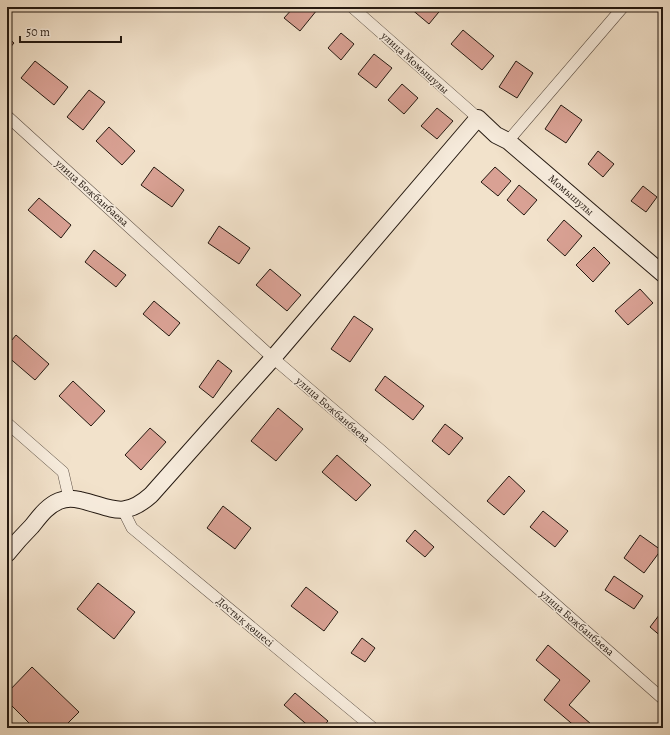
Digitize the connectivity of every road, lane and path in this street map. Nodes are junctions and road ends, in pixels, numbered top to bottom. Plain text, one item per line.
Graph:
1 (352, 7) edge
2 (623, 7) edge
3 (7, 116) edge
4 (478, 118) junction
5 (508, 141) junction
6 (663, 274) edge
7 (273, 358) junction
8 (7, 423) edge
9 (69, 498) junction
10 (123, 510) junction
11 (7, 554) edge
12 (663, 699) edge
13 (373, 728) edge

1 - 4 street, улица Момышулы
2 - 5 street
3 - 7 street, улица Божбанбаева
4 - 5 street, Момышулы
4 - 7 street
5 - 6 street, Момышулы
7 - 10 street
7 - 12 street, улица Божбанбаева
8 - 9 street
9 - 10 street
9 - 11 street
10 - 13 street, Достық көшесі

